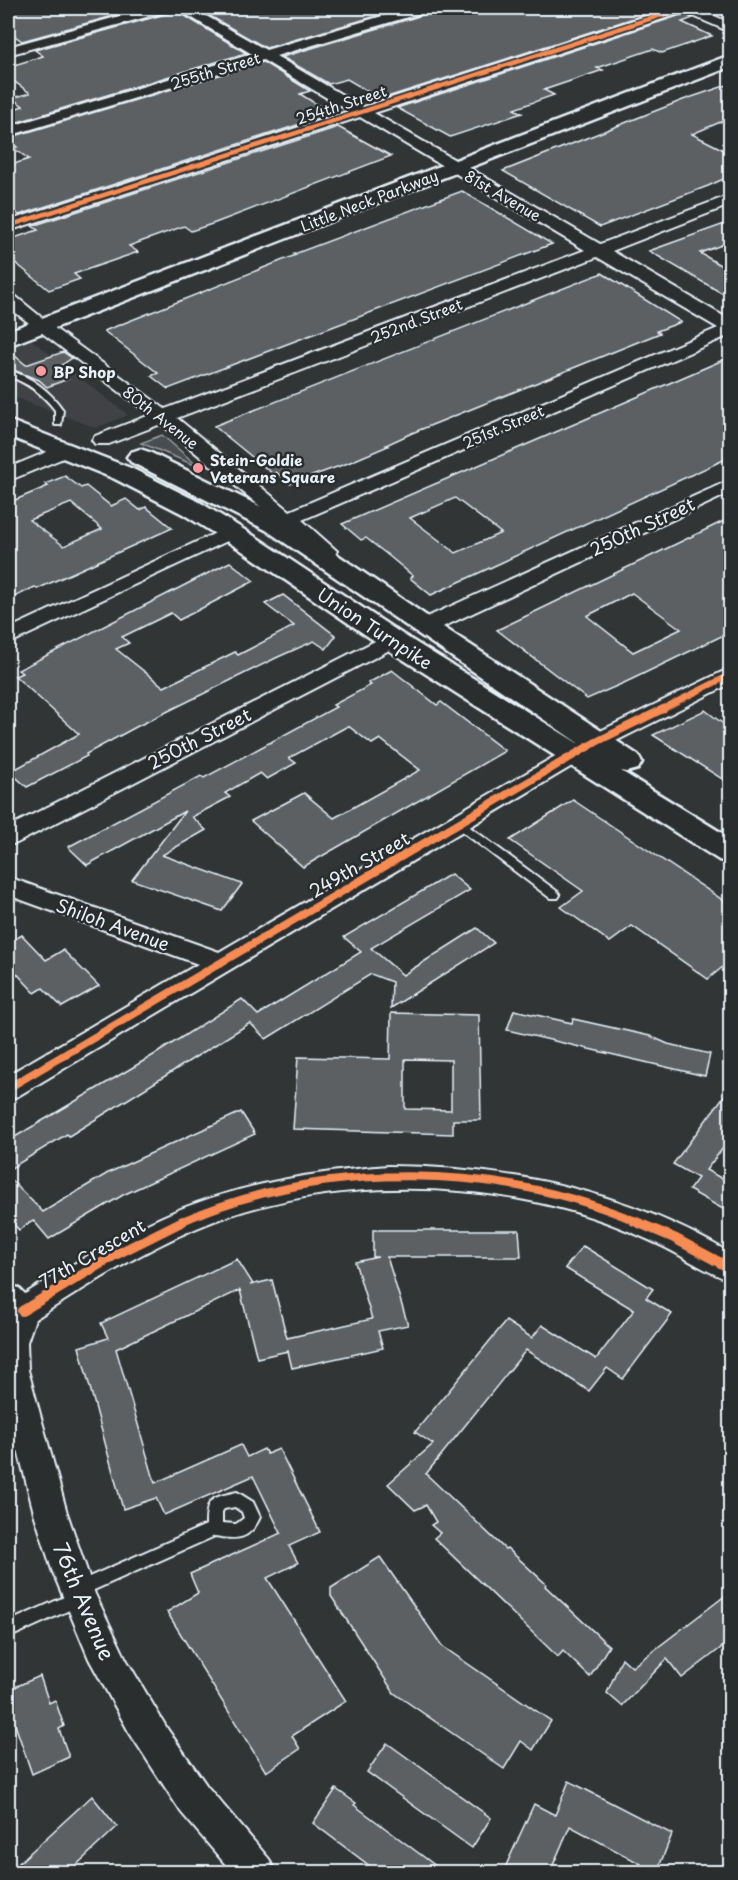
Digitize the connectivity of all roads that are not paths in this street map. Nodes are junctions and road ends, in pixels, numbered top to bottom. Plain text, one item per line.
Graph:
1 (164, 8) edge
2 (183, 8) edge
3 (423, 8) edge
4 (685, 8) edge
5 (730, 28) edge
6 (730, 46) edge
7 (8, 51) edge
8 (265, 55) junction
9 (730, 61) edge
10 (362, 111) junction
11 (8, 132) edge
12 (447, 163) junction
13 (730, 200) edge
14 (8, 226) edge
15 (599, 251) junction
16 (8, 299) edge
17 (34, 321) junction
18 (8, 323) edge
19 (730, 328) edge
20 (8, 339) edge
21 (8, 373) edge
22 (8, 404) edge
23 (164, 417) junction
24 (58, 423) junction
25 (8, 427) edge
26 (102, 440) junction
27 (66, 450) junction
28 (8, 475) edge
29 (730, 486) edge
30 (282, 521) junction
31 (231, 532) junction
32 (424, 627) junction
33 (8, 637) edge
34 (391, 639) junction
35 (730, 675) edge
36 (584, 749) junction
37 (459, 823) junction
38 (730, 825) edge
39 (8, 837) edge
40 (730, 852) edge
41 (8, 886) edge
42 (554, 895) dead end
43 (219, 963) junction
44 (8, 1088) edge
45 (730, 1268) edge
46 (15, 1304) edge
47 (19, 1444) edge
48 (214, 1529) dead end
49 (78, 1594) junction
50 (8, 1630) edge
51 (256, 1872) edge

1 - 7 street
2 - 8 street, 81st Avenue
3 - 8 street, 255th Street
4 - 5 street
4 - 10 street, 254th Street
6 - 12 main road, Little Neck Parkway
8 - 10 street, 81st Avenue
8 - 11 street, 255th Street
9 - 12 main road, Little Neck Parkway
10 - 12 street, 81st Avenue
10 - 14 street, 254th Street
12 - 15 street, 81st Avenue
12 - 17 main road, Little Neck Parkway
13 - 15 street, 252nd Street
15 - 19 street, 81st Avenue
15 - 23 street, 252nd Street
16 - 17 street, 80th Avenue
17 - 18 main road, Little Neck Parkway
17 - 20 main road, Little Neck Parkway
17 - 23 street, 80th Avenue
19 - 30 street, 251st Street
21 - 24 lane
22 - 24 main road, Union Turnpike
23 - 26 street, 252nd Street
23 - 30 street, 80th Avenue
24 - 26 main road, Union Turnpike
25 - 27 main road, Union Turnpike
26 - 30 main road, Union Turnpike
27 - 28 street
27 - 31 main road, Union Turnpike
29 - 32 street, 250th Street
30 - 32 main road, Union Turnpike
31 - 33 street
31 - 34 main road, Union Turnpike
32 - 36 main road, Union Turnpike
34 - 36 main road, Union Turnpike
34 - 39 street, 250th Street
35 - 36 street, 249th Street
36 - 37 street, 249th Street
36 - 38 main road, Union Turnpike
36 - 40 main road, Union Turnpike
37 - 42 lane
37 - 43 street, 249th Street
41 - 43 street, Shiloh Avenue
43 - 44 street, 249th Street
45 - 46 street, 77th Crescent
46 - 47 street, 76th Avenue
47 - 49 street, 76th Avenue
48 - 49 lane
49 - 50 lane
49 - 51 street, 76th Avenue

